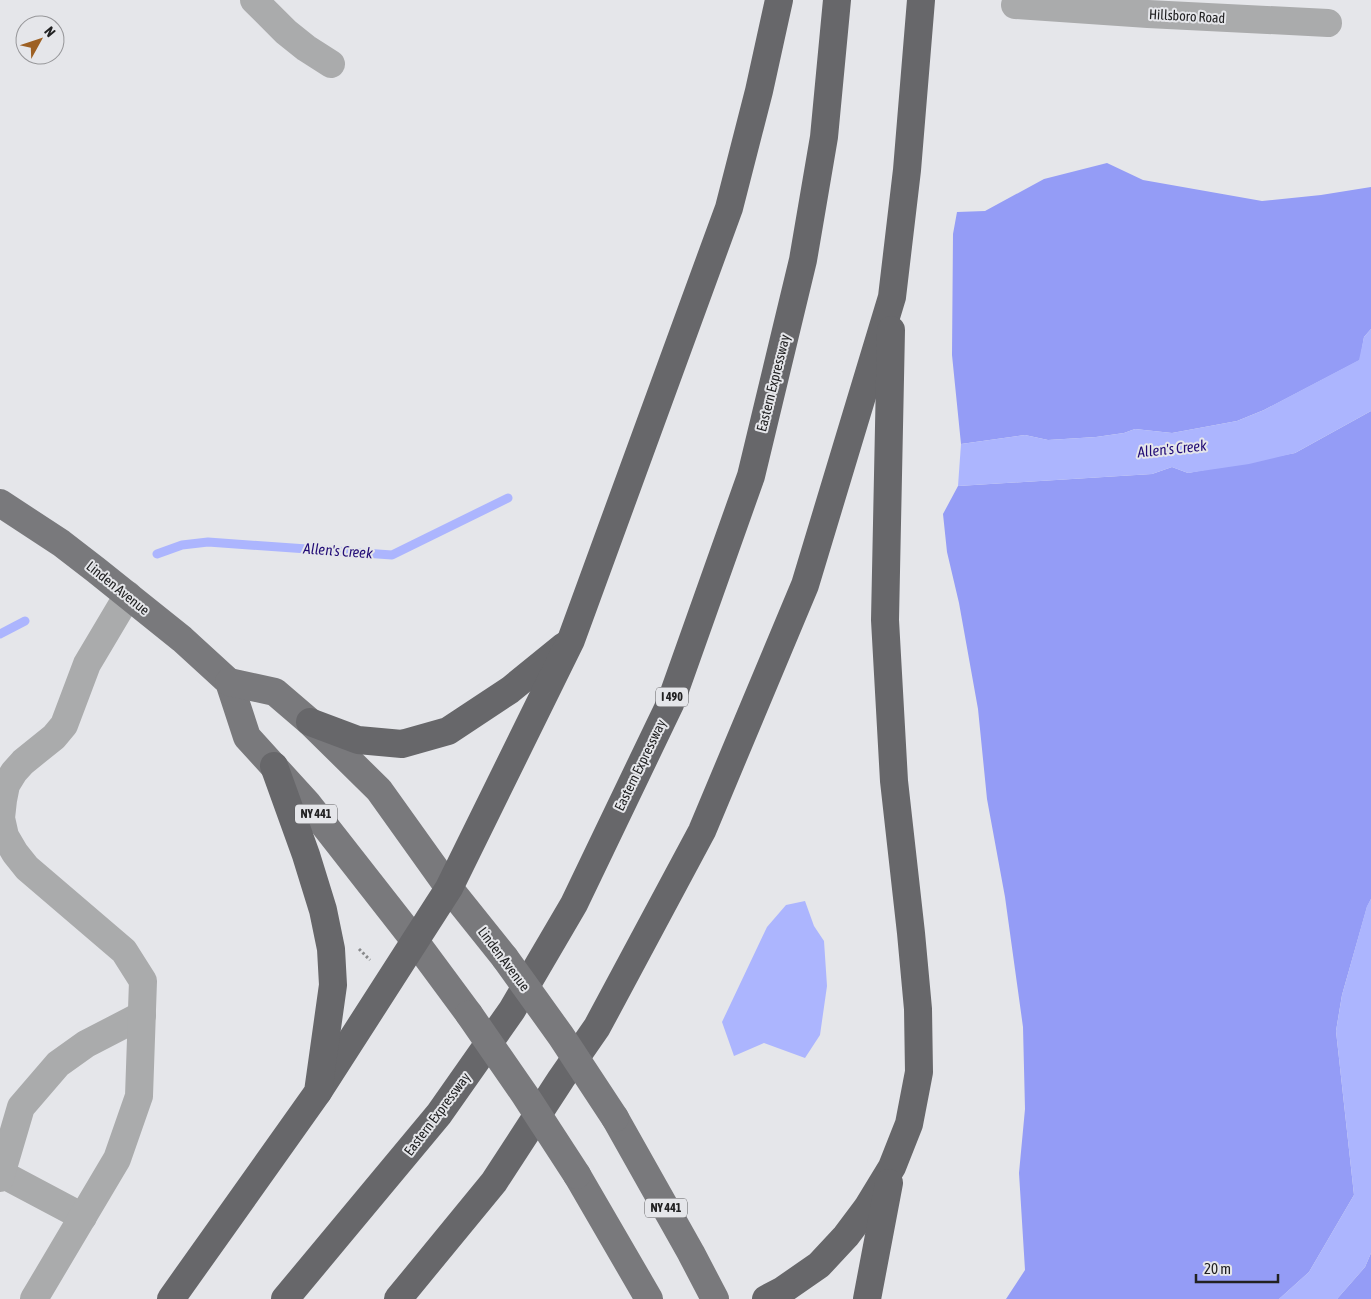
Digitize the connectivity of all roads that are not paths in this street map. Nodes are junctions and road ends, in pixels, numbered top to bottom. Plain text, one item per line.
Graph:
1 (254, 0) edge
2 (779, 0) edge
3 (837, 0) edge
4 (920, 0) edge
5 (1015, 5) dead end
6 (1148, 7) edge
7 (1328, 23) dead end
8 (331, 64) dead end
9 (892, 297) junction
10 (0, 503) edge
11 (128, 595) junction
12 (571, 640) junction
13 (229, 682) junction
14 (310, 722) junction
15 (274, 766) junction
16 (449, 888) junction
17 (415, 941) junction
18 (142, 1015) junction
19 (318, 1092) junction
20 (892, 1167) junction
21 (1, 1176) edge
22 (83, 1217) junction
23 (34, 1299) edge
24 (171, 1299) edge
25 (285, 1299) edge
26 (398, 1299) edge
27 (649, 1299) edge
28 (715, 1299) edge
29 (766, 1299) edge
30 (867, 1299) edge

1 - 8 street
2 - 12 highway
3 - 25 highway, Eastern Expressway / I 490
4 - 9 highway
5 - 6 street, Hillsboro Road
6 - 7 street, Hillsboro Road
9 - 20 highway
9 - 26 highway
10 - 11 main road, Linden Avenue / NY 441
11 - 13 main road, Linden Avenue / NY 441
11 - 18 street
12 - 14 highway
12 - 16 highway
13 - 14 main road, Linden Avenue / NY 441
13 - 15 main road, Linden Avenue / NY 441
14 - 16 main road, Linden Avenue / NY 441
15 - 17 main road, Linden Avenue / NY 441
15 - 19 highway
16 - 17 highway
16 - 28 main road, Linden Avenue / NY 441, bridge
17 - 19 highway
17 - 27 main road, Linden Avenue / NY 441, bridge
18 - 21 street
18 - 22 street
19 - 24 highway
20 - 29 highway
20 - 30 highway
21 - 22 street
22 - 23 street

